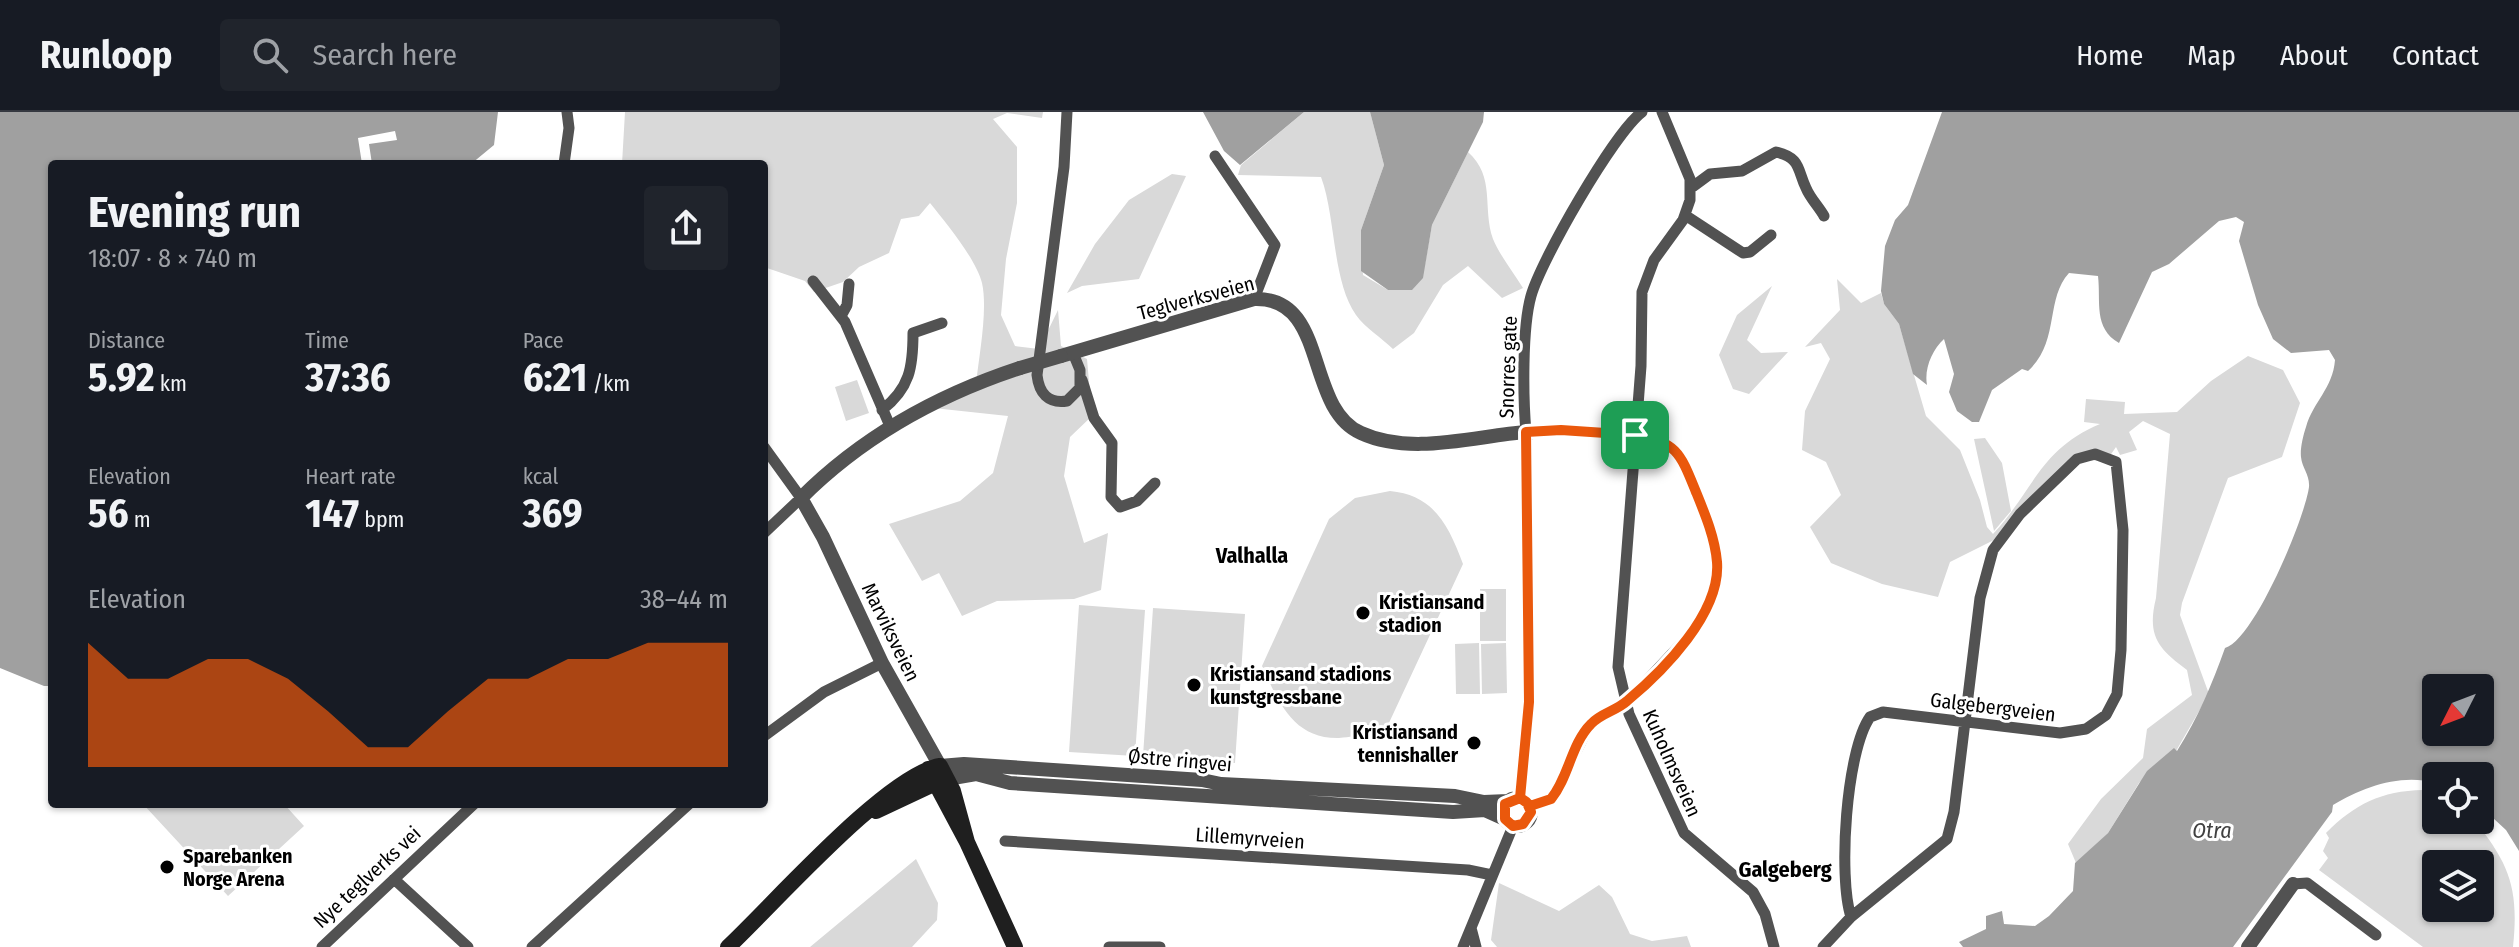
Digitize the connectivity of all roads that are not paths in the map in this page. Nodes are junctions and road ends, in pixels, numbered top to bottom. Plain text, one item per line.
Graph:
1 (567, 112) edge
2 (1067, 112) edge
3 (1642, 112) edge
4 (1662, 112) edge
5 (1215, 156) dead end
6 (564, 160) edge
7 (1691, 188) junction
8 (1685, 215) junction
9 (1824, 216) dead end
10 (1771, 235) dead end
11 (813, 281) dead end
12 (849, 284) dead end
13 (1254, 299) junction
14 (841, 316) junction
15 (942, 323) dead end
16 (1067, 354) junction
17 (1082, 380) junction
18 (882, 410) junction
19 (890, 426) junction
20 (1526, 432) junction
21 (1635, 435) junction
22 (768, 452) edge
23 (776, 462) junction
24 (768, 465) edge
25 (1155, 483) dead end
26 (801, 498) junction
27 (768, 529) edge
28 (882, 663) junction
29 (1627, 702) junction
30 (1965, 723) junction
31 (768, 733) edge
32 (937, 774) junction
33 (1519, 802) junction
34 (470, 808) edge
35 (685, 808) edge
36 (1509, 822) junction
37 (1005, 841) dead end
38 (1492, 875) junction
39 (394, 879) junction
40 (2293, 884) joint
41 (1851, 917) junction
42 (1471, 928) junction
43 (2376, 935) dead end
44 (2253, 945) edge
45 (322, 947) edge
46 (468, 947) edge
47 (532, 947) edge
48 (728, 947) edge
49 (1015, 947) edge
50 (1109, 947) edge
51 (1160, 947) edge
52 (1463, 947) edge
53 (1476, 947) edge
54 (1774, 947) edge
55 (1823, 947) edge

1 - 6 street
2 - 17 street
3 - 20 street, Snorres gate
4 - 7 street
5 - 13 street
7 - 8 street
7 - 9 street
8 - 10 street
8 - 21 street
11 - 14 street
12 - 14 street
13 - 16 street, Teglverksveien
13 - 20 street, Teglverksveien
14 - 18 street
15 - 18 street
16 - 17 street
16 - 19 street, Teglverksveien, bridge
17 - 25 street
18 - 19 street
19 - 26 street
20 - 21 street, Teglverksveien
20 - 33 street, Snorres gate
21 - 29 street
21 - 29 street, Kuholmsveien
22 - 23 street, Marviksveien
23 - 24 street
23 - 26 street, Marviksveien
26 - 27 street
26 - 28 street, Marviksveien
28 - 31 street
28 - 32 street, Marviksveien
29 - 33 street, Kuholmsveien
29 - 54 street, Kuholmsveien
30 - 30 street, Galgebergveien
30 - 41 street
30 - 41 street, Galgebergveien
32 - 33 street, Østre ringvei
32 - 36 street, Østre ringvei
32 - 48 main road, Østre ringvei
32 - 49 main road, Marviksveien
33 - 36 street, Snorres gate
33 - 36 street
34 - 39 street, Nye teglverks vei
35 - 47 street
36 - 38 street
37 - 38 street, Lillemyrveien
38 - 42 street
39 - 45 street, Nye teglverks vei
39 - 46 street
40 - 43 street
40 - 44 street
41 - 55 street
42 - 52 street
42 - 53 street
50 - 51 street

